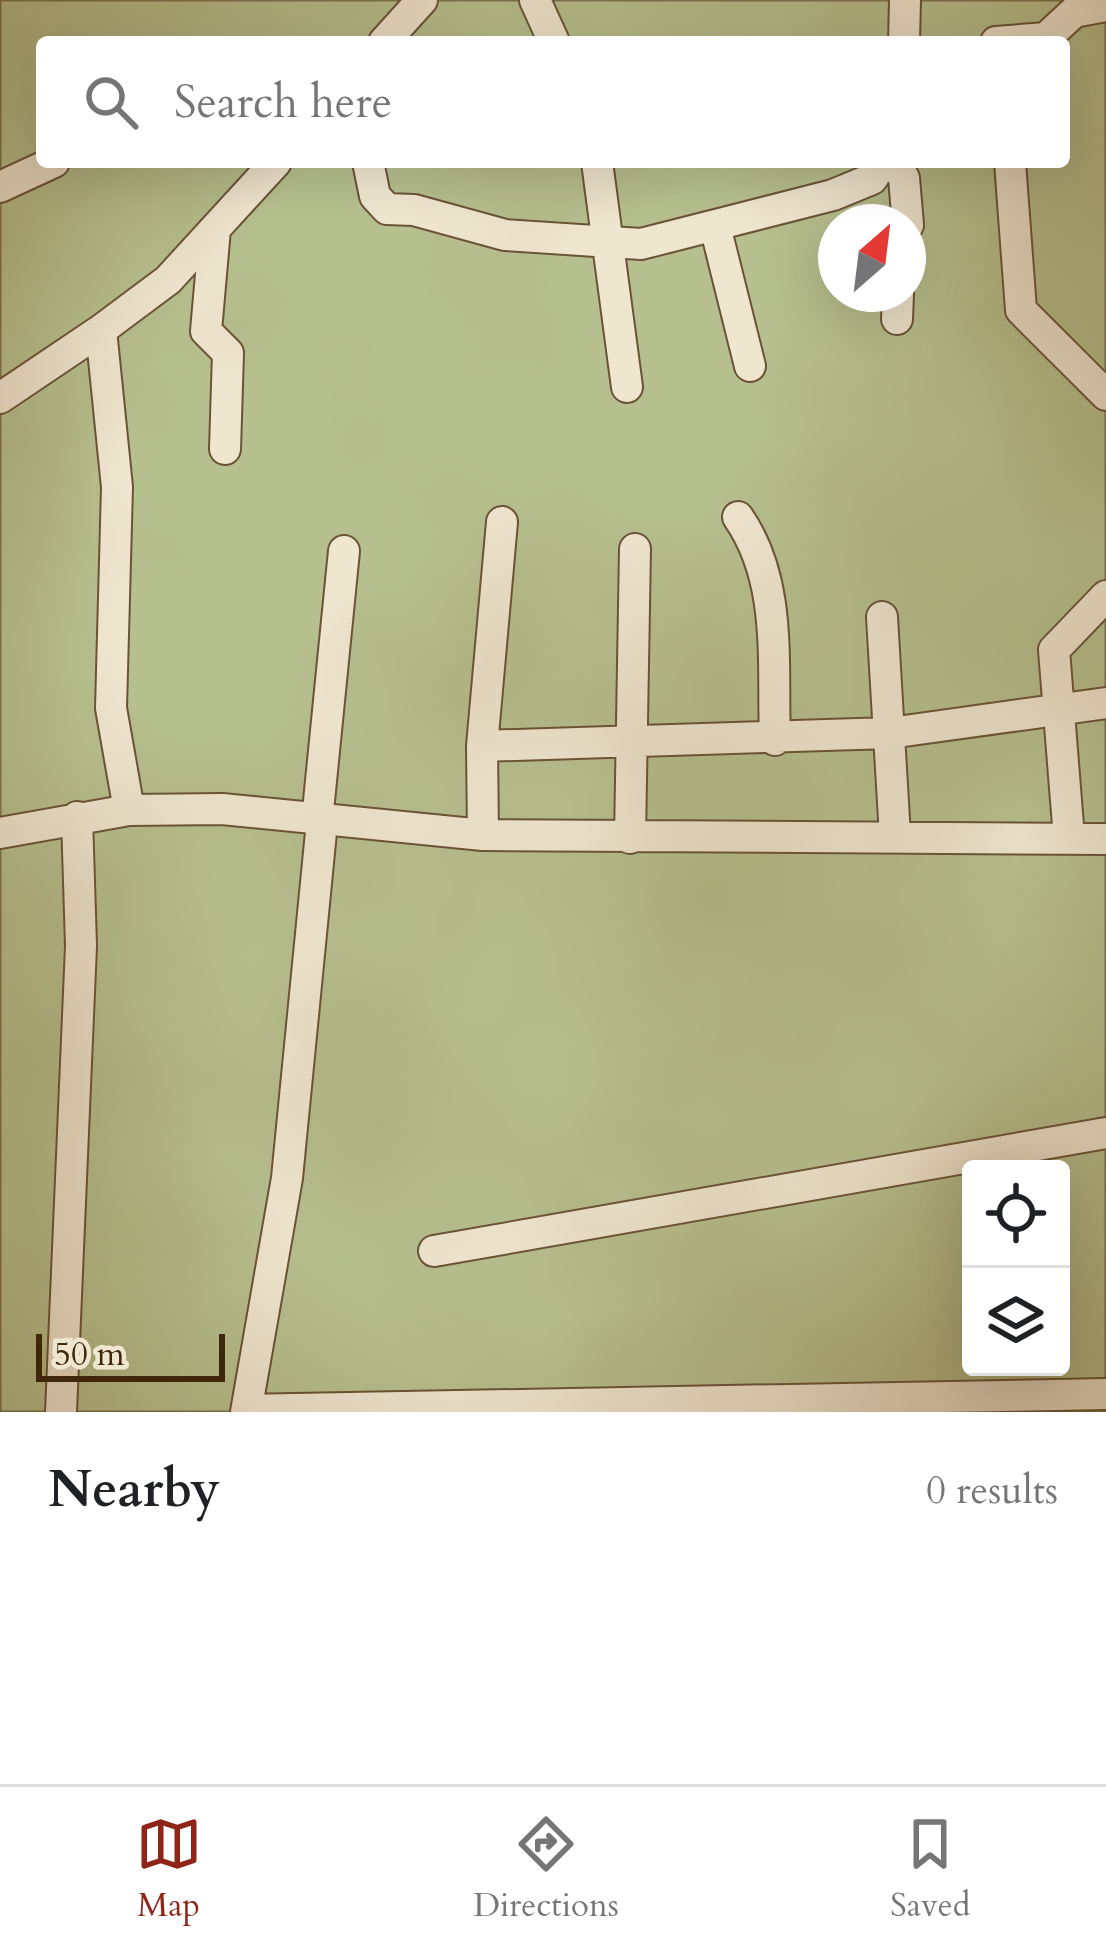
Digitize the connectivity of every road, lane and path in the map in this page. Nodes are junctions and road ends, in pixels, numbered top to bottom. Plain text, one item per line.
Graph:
1 (422, 0) edge
2 (535, 0) edge
3 (904, 0) edge
4 (1106, 6) edge
5 (389, 36) edge
6 (551, 36) edge
7 (904, 36) edge
8 (1048, 36) edge
9 (41, 168) edge
10 (271, 168) edge
11 (369, 168) edge
12 (598, 168) edge
13 (879, 168) edge
14 (898, 168) edge
15 (1010, 168) edge
16 (0, 187) edge
17 (906, 204) edge
18 (715, 226) junction
19 (215, 229) junction
20 (608, 243) junction
21 (101, 330) junction
22 (750, 366) dead end
23 (628, 387) dead end
24 (1106, 395) edge
25 (0, 398) edge
26 (225, 449) dead end
27 (737, 517) dead end
28 (502, 522) dead end
29 (635, 549) dead end
30 (344, 551) dead end
31 (1106, 596) edge
32 (882, 616) dead end
33 (1106, 703) edge
34 (1059, 708) junction
35 (890, 734) junction
36 (776, 740) junction
37 (632, 745) junction
38 (482, 746) junction
39 (129, 810) junction
40 (77, 817) junction
41 (319, 822) junction
42 (0, 833) edge
43 (483, 836) junction
44 (896, 836) junction
45 (630, 838) junction
46 (1069, 838) junction
47 (1106, 839) edge
48 (1106, 1132) edge
49 (434, 1251) dead end
50 (1106, 1394) edge
51 (982, 1404) edge
52 (246, 1411) edge
53 (62, 1412) edge

1 - 5 street
2 - 6 street
3 - 7 street
4 - 8 street
9 - 16 street
10 - 19 street
11 - 20 street
12 - 20 street
13 - 18 street
14 - 17 street
15 - 24 street
18 - 20 street
18 - 22 street
19 - 21 street
19 - 26 street
20 - 23 street
21 - 25 street
21 - 39 street
27 - 36 street
28 - 38 street
29 - 37 street
30 - 41 street
31 - 34 street
32 - 35 street
33 - 34 street
34 - 35 street
34 - 46 street
35 - 36 street
35 - 44 street
36 - 37 street
37 - 38 street
37 - 45 street
38 - 43 street
39 - 40 street
39 - 41 street
40 - 42 street
40 - 53 street
41 - 43 street
41 - 52 street
43 - 45 street
44 - 45 street
44 - 46 street
46 - 47 street
48 - 49 street
50 - 51 street
51 - 52 street

